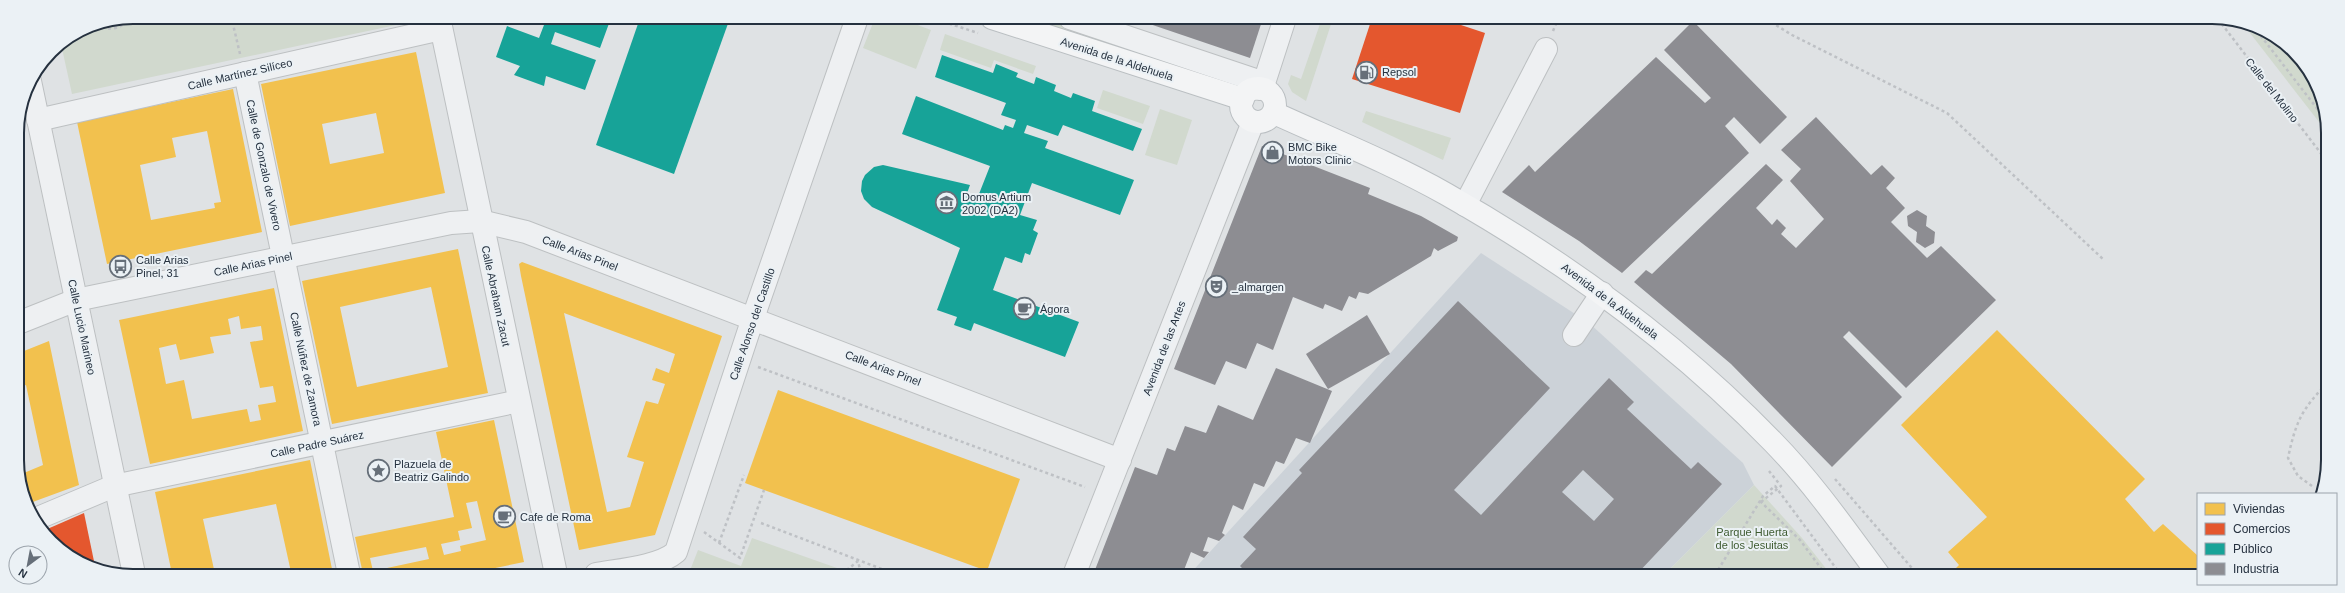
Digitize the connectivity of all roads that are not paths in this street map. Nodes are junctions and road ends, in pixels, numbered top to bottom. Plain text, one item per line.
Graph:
1 (436, 24) edge
2 (440, 24) edge
3 (855, 24) edge
4 (1108, 24) edge
5 (1282, 24) edge
6 (988, 27) edge
7 (1546, 49) dead end
8 (245, 73) junction
9 (1255, 90) junction
10 (32, 92) edge
11 (1274, 113) junction
12 (38, 120) junction
13 (1253, 122) junction
14 (1465, 205) junction
15 (480, 221) junction
16 (283, 258) junction
17 (1602, 293) junction
18 (76, 300) junction
19 (753, 318) junction
20 (24, 321) edge
21 (1574, 335) dead end
22 (519, 401) junction
23 (322, 443) junction
24 (1120, 460) junction
25 (114, 486) junction
26 (41, 517) edge
27 (133, 569) edge
28 (348, 569) edge
29 (555, 569) edge
30 (621, 569) edge
31 (1076, 569) edge
32 (1875, 569) edge

1 - 8 street, Calle Martínez Silíceo
2 - 15 street, Calle Abraham Zacut
3 - 19 street, Calle Alonso del Castillo
4 - 9 street, Avenida de la Aldehuela
5 - 9 street
6 - 9 main road, Avenida de la Aldehuela
7 - 14 street
8 - 12 street, Calle Martínez Silíceo
8 - 16 street, Calle de Gonzalo de Vivero
9 - 11 main road, Avenida de la Aldehuela
9 - 13 main road
10 - 12 street, Calle Lucio Marineo
11 - 13 main road
11 - 14 main road, Avenida de la Aldehuela
12 - 18 street, Calle Lucio Marineo
13 - 24 street, Avenida de las Artes
14 - 17 main road, Avenida de la Aldehuela
15 - 16 street, Calle Arias Pinel
15 - 19 street, Calle Arias Pinel
15 - 22 street, Calle Abraham Zacut
16 - 18 street, Calle Arias Pinel
16 - 23 street, Calle Núñez de Zamora
17 - 21 street
17 - 32 main road, Avenida de la Aldehuela
18 - 20 street, Calle Arias Pinel
18 - 25 street, Calle Lucio Marineo
19 - 24 street, Calle Arias Pinel
19 - 30 street, Calle Alonso del Castillo
22 - 23 street, Calle Padre Suárez
22 - 29 street, Calle Abraham Zacut
23 - 25 street, Calle Padre Suárez
23 - 28 street, Calle Núñez de Zamora
24 - 31 street, Avenida de las Artes
25 - 26 street, Calle Padre Suárez
25 - 27 street, Calle Lucio Marineo

